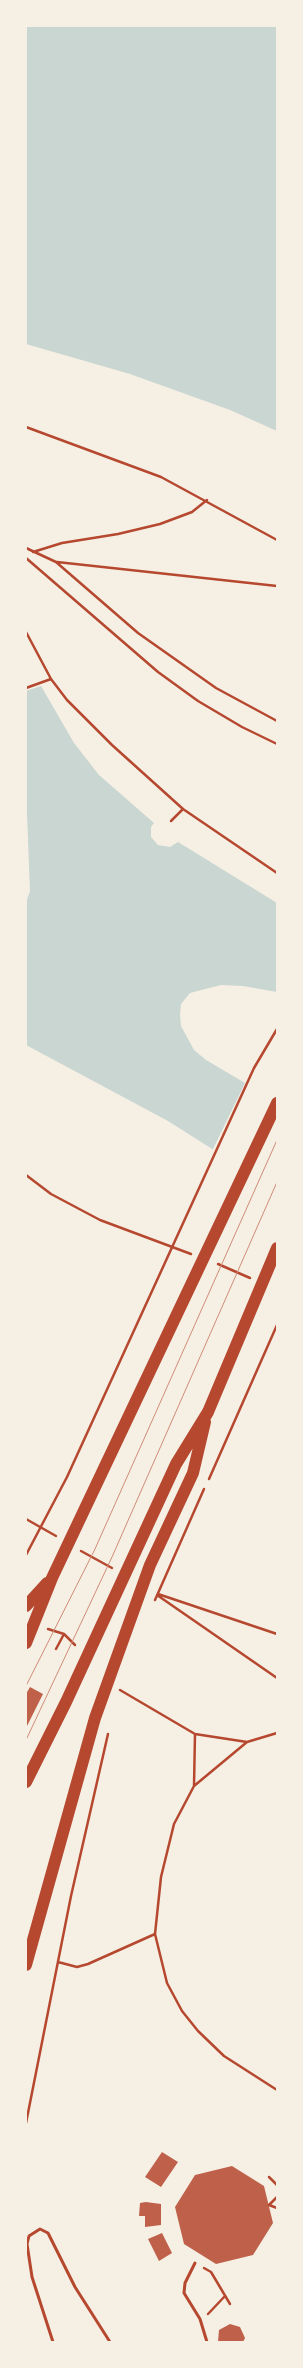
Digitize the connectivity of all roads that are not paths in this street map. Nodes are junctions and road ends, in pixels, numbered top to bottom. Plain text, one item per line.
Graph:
1 (277, 1103) edge
2 (277, 1248) edge
3 (208, 1412) junction
4 (52, 1578) junction
5 (26, 1606) edge
6 (26, 1642) edge
7 (26, 1782) edge
8 (26, 1965) edge
9 (195, 2263) road end
10 (53, 2342) edge
11 (110, 2342) edge
12 (207, 2342) edge

1 - 4 highway
2 - 3 highway
3 - 7 highway
3 - 8 highway
4 - 5 highway
4 - 6 highway
9 - 12 lane
10 - 11 lane

